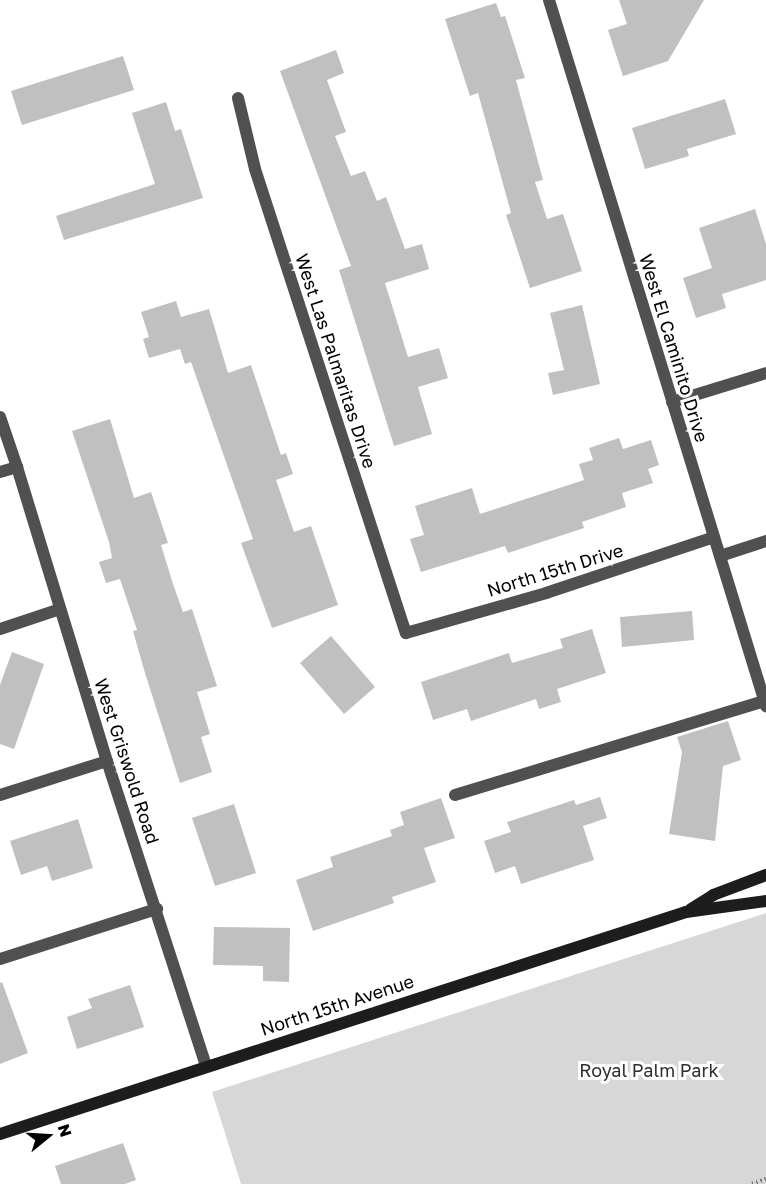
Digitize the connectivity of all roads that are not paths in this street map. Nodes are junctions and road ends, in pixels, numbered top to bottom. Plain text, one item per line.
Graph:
1 (549, 0) edge
2 (238, 98) dead end
3 (766, 373) edge
4 (672, 402) junction
5 (0, 417) edge
6 (17, 467) junction
7 (0, 472) edge
8 (714, 537) junction
9 (766, 540) edge
10 (720, 555) junction
11 (60, 609) junction
12 (0, 629) edge
13 (405, 633) joint
14 (765, 703) edge
15 (107, 761) junction
16 (0, 795) edge
17 (455, 795) dead end
18 (766, 875) edge
19 (766, 901) edge
20 (157, 909) junction
21 (686, 912) junction
22 (0, 959) edge
23 (206, 1065) junction
24 (0, 1134) edge

1 - 4 street, West El Caminito Drive
2 - 13 street, West Las Palmaritas Drive
3 - 4 street
4 - 8 street, West El Caminito Drive
5 - 6 street, West Griswold Road
6 - 7 street
6 - 11 street, West Griswold Road
8 - 10 street, West El Caminito Drive
8 - 13 street, North 15th Drive
9 - 10 street
10 - 14 street, West El Caminito Drive
11 - 12 street
11 - 15 street, West Griswold Road
14 - 17 street
15 - 16 street
15 - 20 street, West Griswold Road
18 - 21 street, North 15th Avenue
19 - 21 street, North 15th Avenue
20 - 22 street
20 - 23 street, West Griswold Road
21 - 23 street, North 15th Avenue
23 - 24 street, North 15th Avenue

